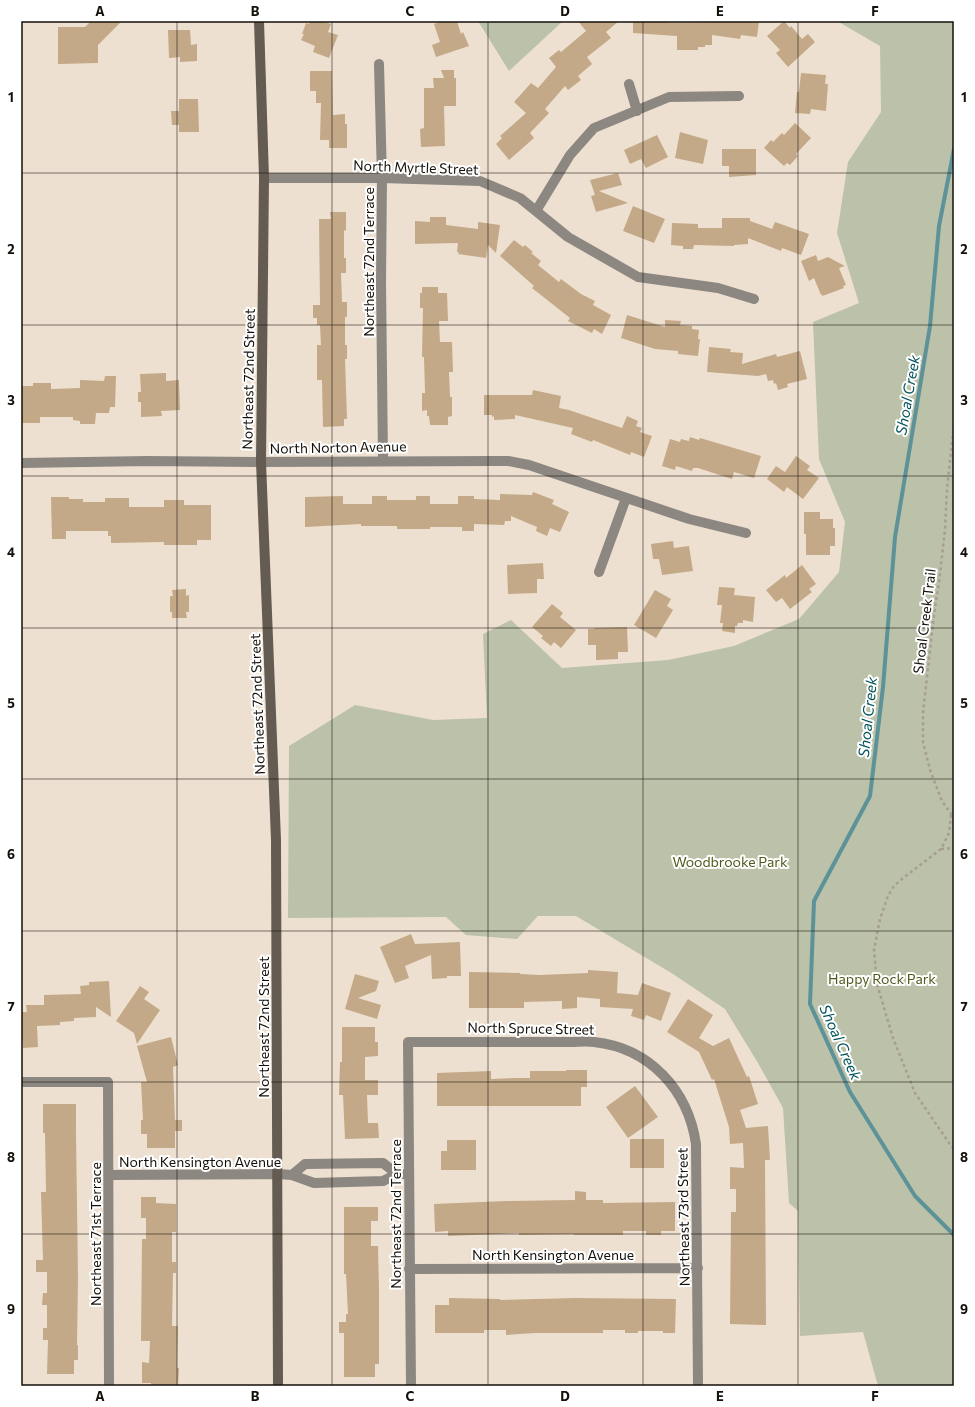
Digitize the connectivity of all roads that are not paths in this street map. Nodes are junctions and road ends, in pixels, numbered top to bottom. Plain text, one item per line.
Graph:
1 (259, 21) edge
2 (379, 64) dead end
3 (629, 84) dead end
4 (739, 96) dead end
5 (637, 110) junction
6 (264, 178) junction
7 (382, 178) junction
8 (536, 211) junction
9 (754, 299) dead end
10 (383, 460) junction
11 (261, 462) junction
12 (21, 463) edge
13 (626, 498) junction
14 (746, 533) dead end
15 (599, 572) dead end
16 (408, 1042) joint
17 (650, 1063) joint
18 (21, 1082) edge
19 (278, 1174) junction
20 (397, 1174) junction
21 (408, 1174) junction
22 (109, 1175) junction
23 (292, 1175) junction
24 (698, 1268) junction
25 (409, 1269) junction
26 (110, 1386) edge
27 (278, 1386) edge
28 (411, 1386) edge
29 (698, 1386) edge

1 - 6 main road, Northeast 72nd Street
2 - 7 street, Northeast 72nd Terrace
3 - 5 street
4 - 5 street
5 - 8 street
6 - 7 street, North Myrtle Street
6 - 11 main road, Northeast 72nd Street
7 - 8 street, North Myrtle Street
7 - 10 street, Northeast 72nd Terrace
8 - 9 street, North Myrtle Street
10 - 11 street, North Norton Avenue
10 - 13 street, North Norton Avenue
11 - 12 street, North Norton Avenue
11 - 19 main road, Northeast 72nd Street
13 - 14 street, North Norton Avenue
13 - 15 street
16 - 17 street, North Spruce Street
16 - 21 street, Northeast 72nd Terrace
17 - 24 street, Northeast 73rd Street
18 - 22 street, Northeast 71st Terrace
19 - 22 street, North Kensington Avenue
19 - 23 street, North Kensington Avenue
19 - 27 main road, Northeast 72nd Street
20 - 21 street, North Kensington Avenue
20 - 23 street, North Kensington Avenue
20 - 23 street, North Kensington Avenue
21 - 25 street, Northeast 72nd Terrace
22 - 26 street, Northeast 71st Terrace
24 - 25 street, North Kensington Avenue
24 - 29 street, Northeast 73rd Street
25 - 28 street, Northeast 72nd Terrace

